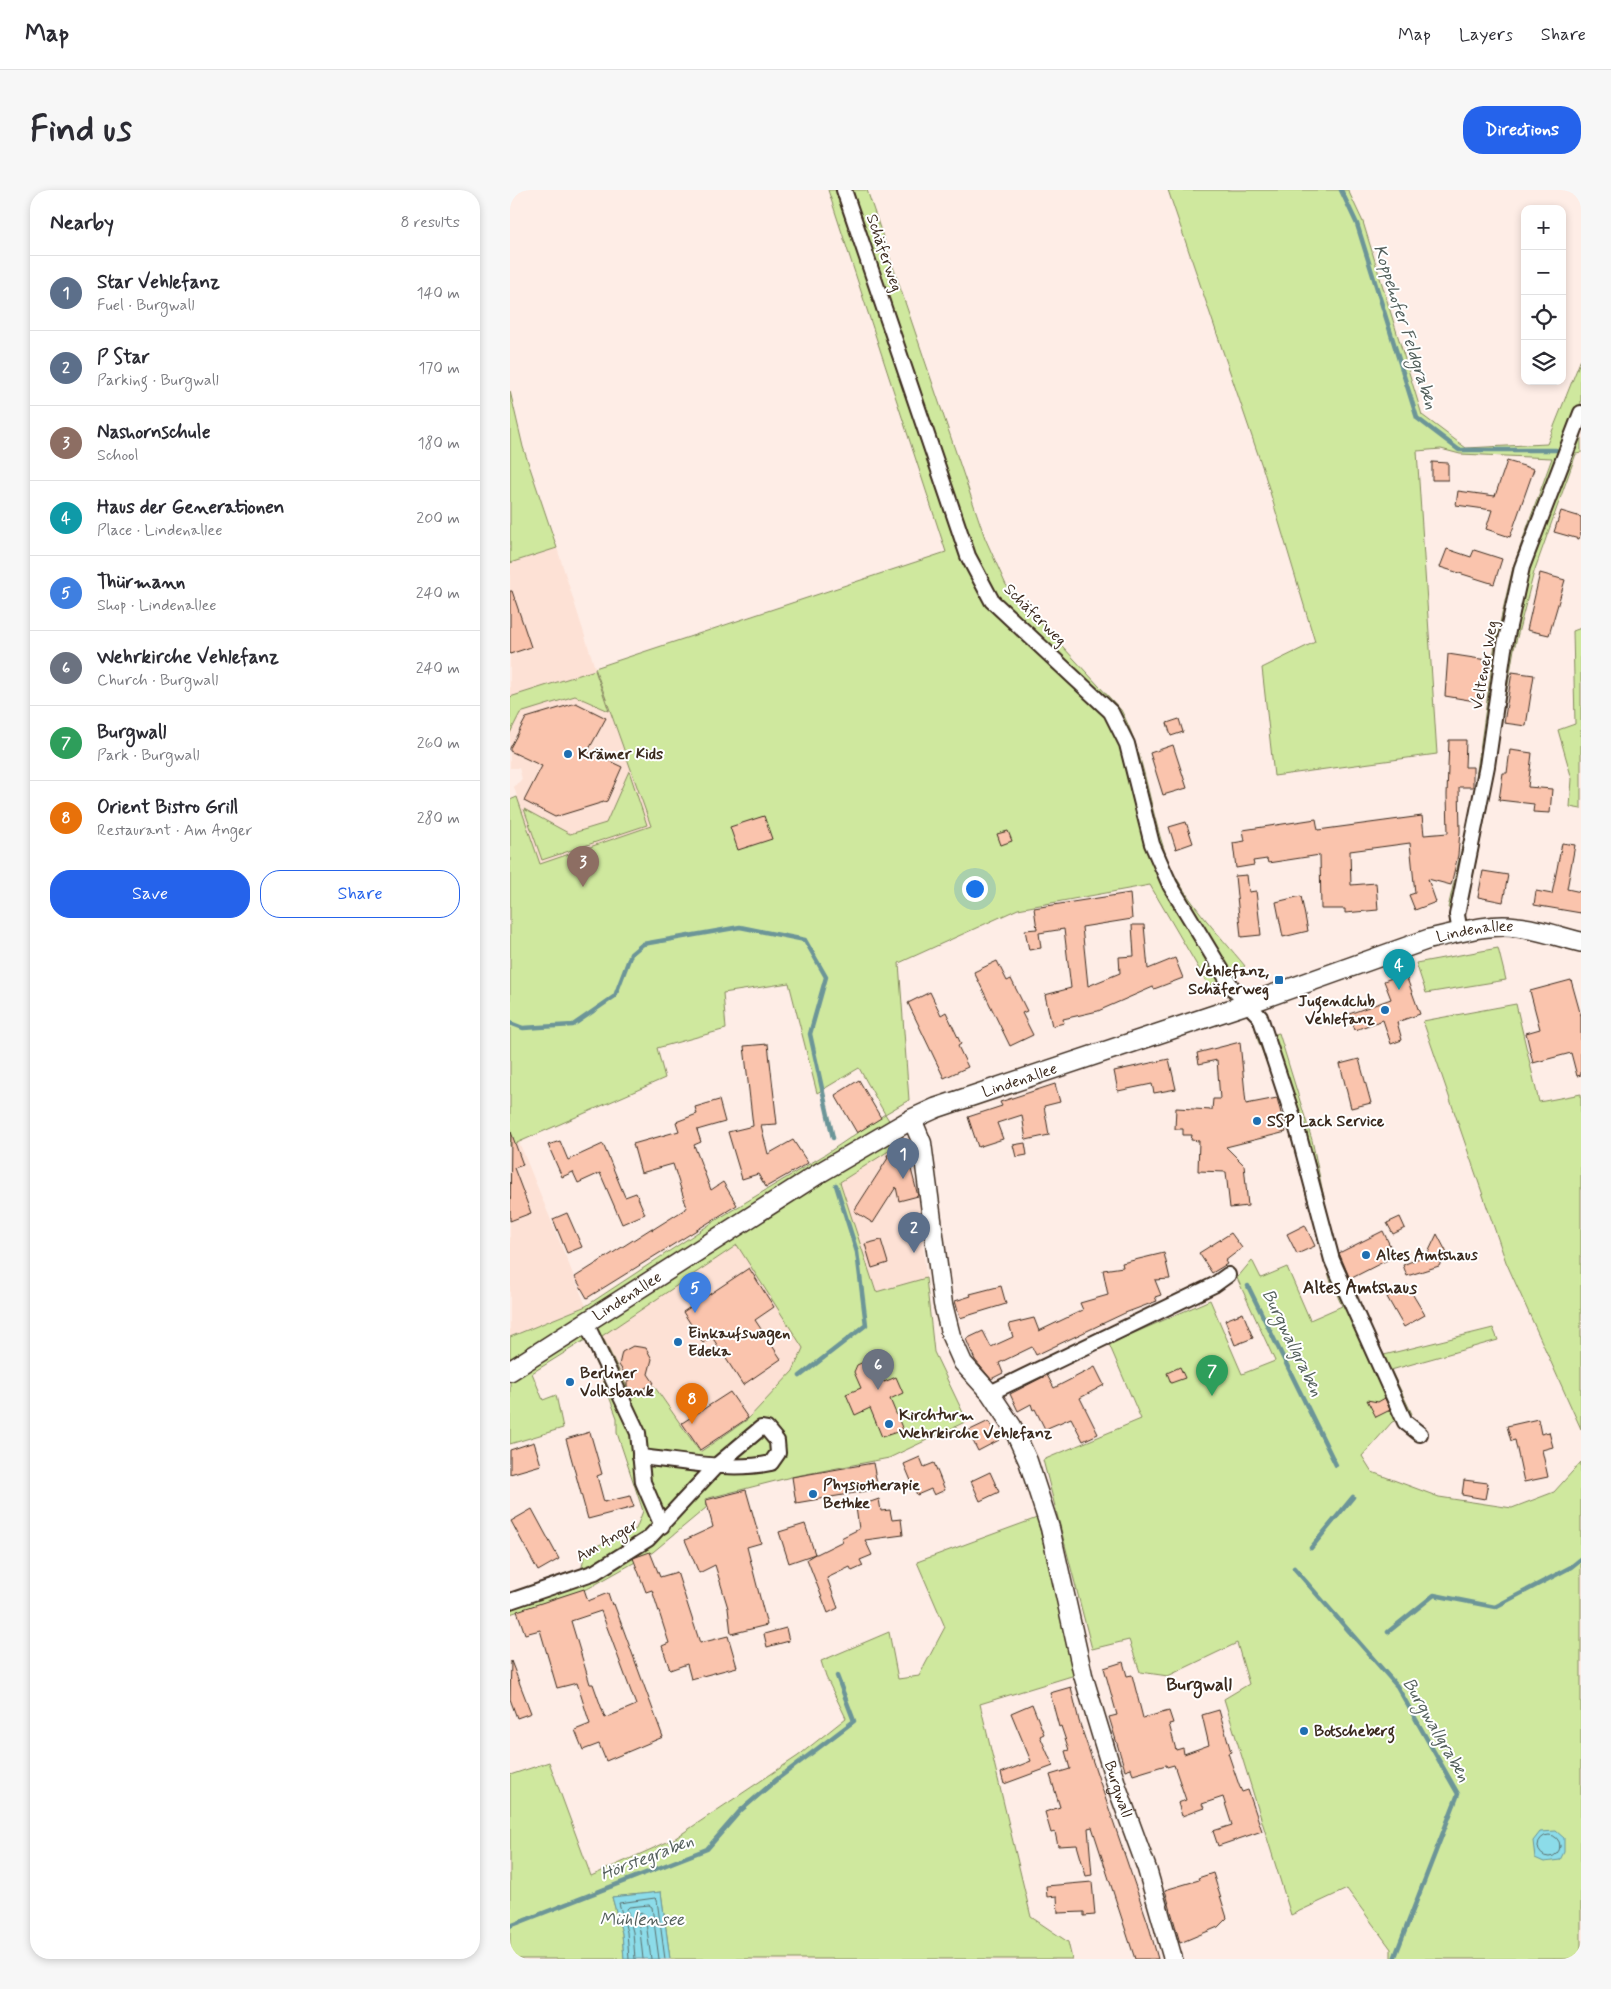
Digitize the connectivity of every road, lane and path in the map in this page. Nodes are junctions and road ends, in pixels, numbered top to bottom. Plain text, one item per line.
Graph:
1 (844, 190) edge
2 (1581, 413) edge
3 (1460, 932) junction
4 (1581, 942) edge
5 (1247, 1004) junction
6 (912, 1119) junction
7 (1228, 1275) dead end
8 (586, 1323) junction
9 (510, 1371) edge
10 (990, 1393) junction
11 (1420, 1434) dead end
12 (640, 1457) junction
13 (662, 1526) junction
14 (510, 1601) edge
15 (1172, 1959) edge

1 - 5 street, Schäferweg
2 - 3 street, Veltener Weg
3 - 4 main road, Lindenallee
3 - 5 main road, Lindenallee
5 - 6 main road, Lindenallee
5 - 11 street, Schäferweg
6 - 8 main road, Lindenallee
6 - 10 street, Burgwall
7 - 10 street
8 - 9 main road, Lindenallee
8 - 12 street, Am Anger
10 - 15 street, Burgwall
12 - 13 street, Am Anger
12 - 13 street, Am Anger
13 - 14 street, Am Anger

